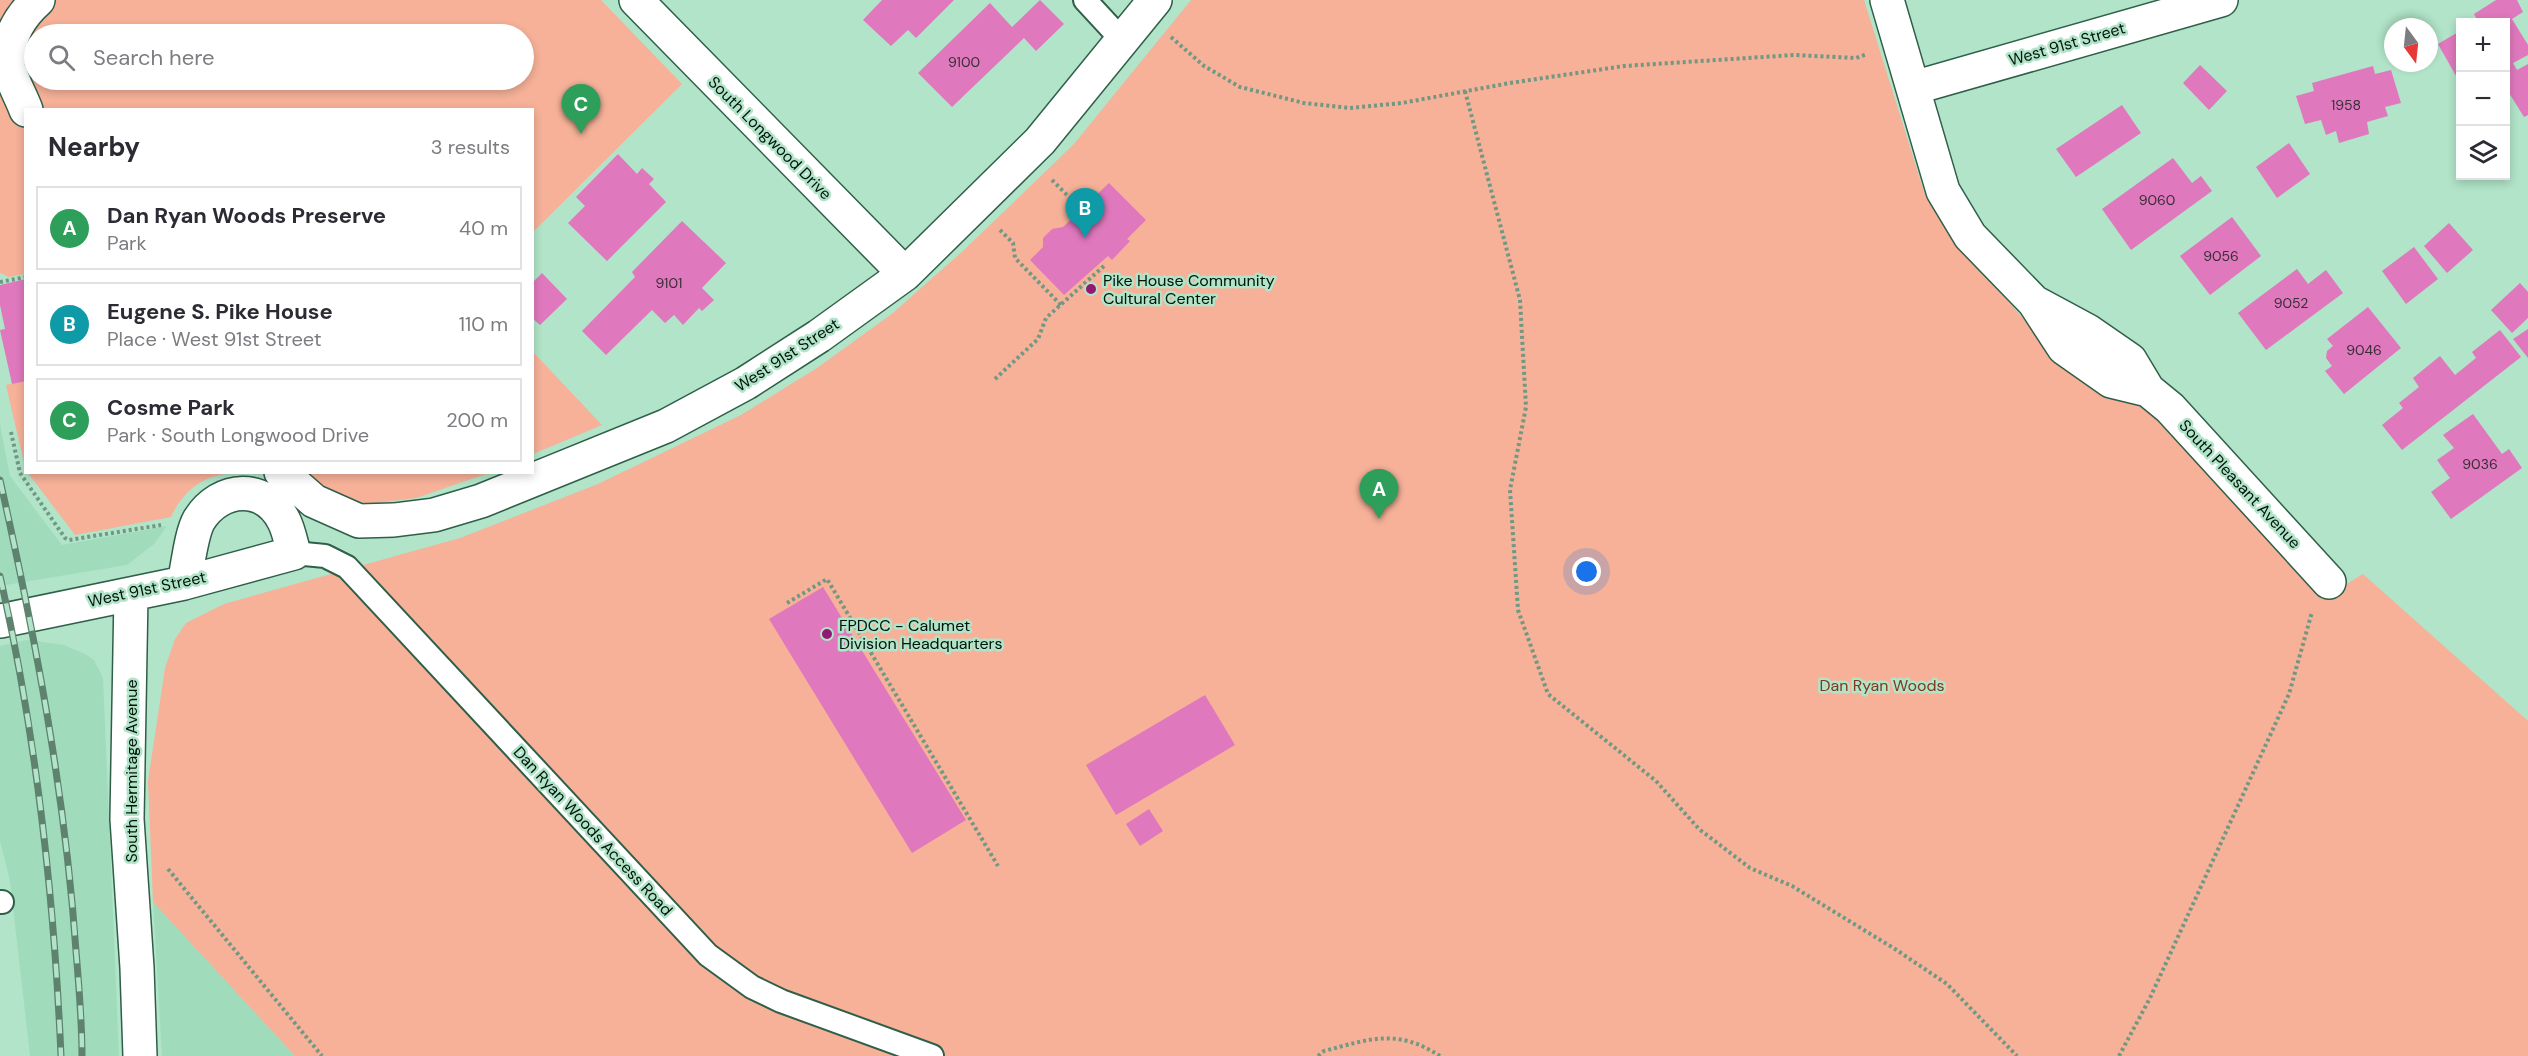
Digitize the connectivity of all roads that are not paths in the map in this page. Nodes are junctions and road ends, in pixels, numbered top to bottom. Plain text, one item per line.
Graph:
1 (38, 0) edge
2 (636, 0) edge
3 (1085, 0) edge
4 (1155, 0) edge
5 (1887, 0) edge
6 (2222, 0) edge
7 (1122, 40) junction
8 (1913, 88) junction
9 (25, 108) edge
10 (905, 274) junction
11 (283, 474) edge
12 (294, 553) junction
13 (2329, 582) road end
14 (184, 583) junction
15 (131, 594) junction
16 (0, 621) edge
17 (140, 1056) edge
18 (932, 1056) edge

1 - 9 street
2 - 10 street, South Longwood Drive
3 - 7 lane
4 - 7 street, West 91st Street
5 - 8 street, South Pleasant Avenue
6 - 8 street, West 91st Street
7 - 10 street, West 91st Street
8 - 13 street, South Pleasant Avenue
10 - 11 street, West 91st Street
12 - 14 street, West 91st Street
12 - 14 street
12 - 18 lane, Dan Ryan Woods Access Road
14 - 15 street, West 91st Street
15 - 16 street, West 91st Street
15 - 17 street, South Hermitage Avenue

